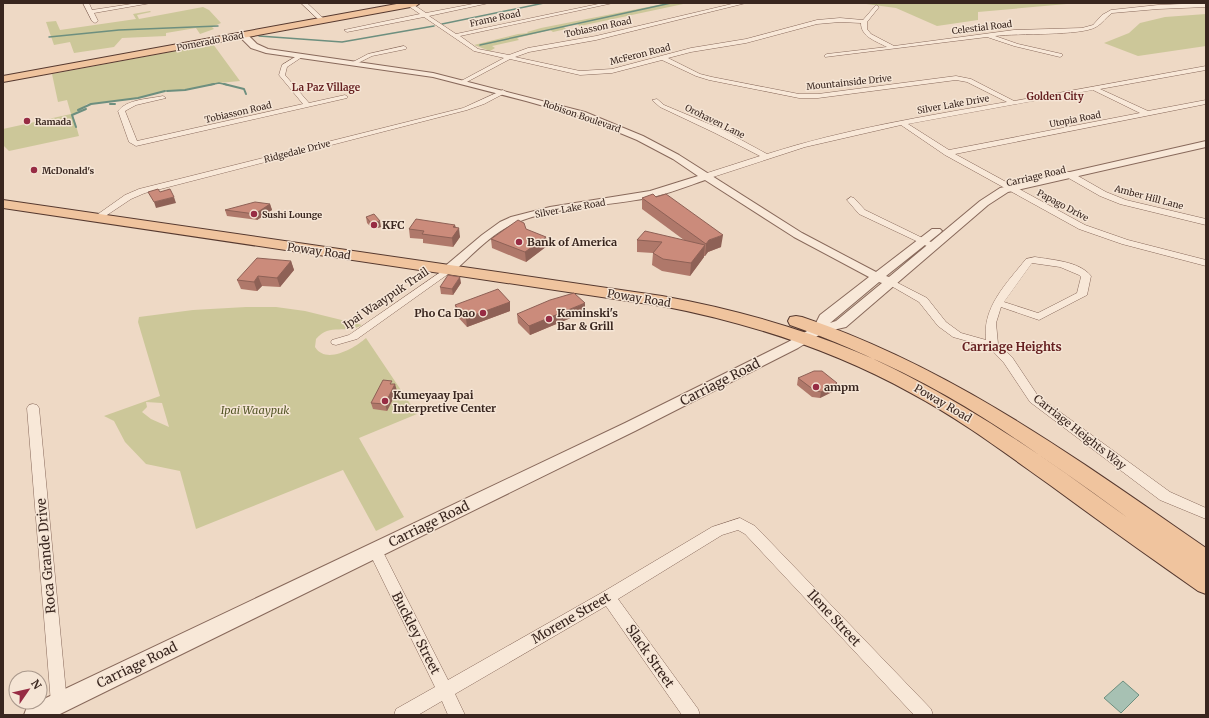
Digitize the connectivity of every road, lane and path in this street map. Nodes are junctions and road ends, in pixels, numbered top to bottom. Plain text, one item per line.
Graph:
1 (86, 3) edge
2 (148, 3) edge
3 (304, 3) edge
4 (486, 3) edge
5 (610, 3) edge
6 (743, 3) edge
7 (406, 4) edge
8 (1124, 5) dead end
9 (1206, 5) edge
10 (876, 8) dead end
11 (1134, 9) junction
12 (91, 12) junction
13 (424, 15) junction
14 (322, 20) junction
15 (95, 21) dead end
16 (864, 22) junction
17 (347, 30) dead end
18 (243, 35) junction
19 (986, 35) junction
20 (454, 36) junction
21 (892, 47) junction
22 (404, 48) dead end
23 (1060, 55) dead end
24 (300, 56) junction
25 (827, 56) dead end
26 (662, 57) junction
27 (508, 58) junction
28 (354, 64) junction
29 (1206, 68) edge
30 (3, 79) edge
31 (463, 82) junction
32 (1093, 88) junction
33 (504, 92) junction
34 (345, 97) dead end
35 (163, 98) dead end
36 (655, 100) dead end
37 (1206, 102) edge
38 (1014, 103) junction
39 (308, 106) junction
40 (1148, 114) junction
41 (902, 123) junction
42 (1206, 139) edge
43 (1206, 144) edge
44 (1189, 145) junction
45 (948, 153) junction
46 (767, 157) junction
47 (1065, 172) junction
48 (707, 176) junction
49 (1006, 186) junction
50 (3, 193) edge
51 (851, 200) dead end
52 (3, 204) edge
53 (108, 210) junction
54 (95, 219) junction
55 (1206, 222) edge
56 (929, 244) junction
57 (1206, 263) edge
58 (454, 265) junction
59 (878, 277) junction
60 (891, 283) junction
61 (998, 303) junction
62 (813, 333) junction
63 (336, 342) dead end
64 (993, 345) junction
65 (33, 408) dead end
66 (1206, 514) edge
67 (740, 524) joint
68 (375, 550) junction
69 (1206, 561) edge
70 (1206, 584) edge
71 (608, 597) junction
72 (445, 690) junction
73 (59, 703) junction
74 (35, 715) edge
75 (402, 715) edge
76 (457, 715) edge
77 (692, 715) edge
78 (925, 715) edge

1 - 12 street
2 - 12 street
3 - 14 street
4 - 13 street
5 - 20 street, Frame Road
6 - 27 street, Tobiasson Road
7 - 13 street, McFeron Road
7 - 14 main road, Pomerado Road
8 - 11 street
9 - 11 street, Celestial Road
10 - 16 street
11 - 19 street, Celestial Road
12 - 15 street
13 - 17 street
13 - 20 street, McFeron Road
14 - 18 main road, Pomerado Road
16 - 21 street
16 - 26 street, McFeron Road
18 - 24 street, Robison Boulevard
18 - 30 main road, Pomerado Road
19 - 21 street, Celestial Road
19 - 23 street
20 - 27 street, McFeron Road
21 - 25 street, Celestial Road
22 - 28 street
24 - 28 street, Robison Boulevard
24 - 39 street
26 - 27 street, McFeron Road
26 - 38 street, Mountainside Drive
27 - 31 street, Tobiasson Road
28 - 31 street, Robison Boulevard
29 - 32 street, Silver Lake Drive
31 - 33 street, Robison Boulevard
32 - 38 street, Silver Lake Drive
32 - 40 street
33 - 48 street, Robison Boulevard
33 - 53 street, Ridgedale Drive
34 - 39 street, Tobiasson Road
35 - 39 street, Tobiasson Road
36 - 46 street, Orohaven Lane
37 - 40 street, Utopia Road
38 - 41 street, Silver Lake Drive
40 - 45 street, Utopia Road
41 - 45 street, Papago Drive
41 - 46 street, Silver Lake Drive
42 - 44 street, Carriage Road
43 - 44 street, Carriage Road
44 - 47 street, Carriage Road
45 - 49 street, Papago Drive
46 - 48 street, Silver Lake Drive
47 - 49 street, Carriage Road
47 - 55 street, Amber Hill Lane
48 - 58 street, Silver Lake Road
48 - 59 street, Robison Boulevard
49 - 56 street, Carriage Road
49 - 57 street, Papago Drive
50 - 53 main road, Poway Road
51 - 56 street
52 - 54 main road, Poway Road
53 - 54 street, Ridgedale Drive
53 - 58 main road, Poway Road
54 - 58 main road, Poway Road
56 - 59 street, Carriage Road
56 - 60 street, Carriage Road
58 - 62 main road, Poway Road
58 - 63 street, Ipai Waaypuk Trail
59 - 60 street, Robison Boulevard
59 - 62 street, Carriage Road
60 - 62 street, Carriage Road
60 - 64 street, Carriage Heights Way
61 - 61 street
61 - 64 street
62 - 68 street, Carriage Road
62 - 69 main road, Poway Road
62 - 70 main road, Poway Road
64 - 66 street, Carriage Heights Way
65 - 73 street, Roca Grande Drive
67 - 71 street, Morene Street
67 - 78 street, Ilene Street
68 - 72 street, Buckley Street
68 - 73 street, Carriage Road
71 - 72 street, Morene Street
71 - 77 street, Slack Street
72 - 75 street, Morene Street
72 - 76 street, Buckley Street
73 - 74 street, Carriage Road

